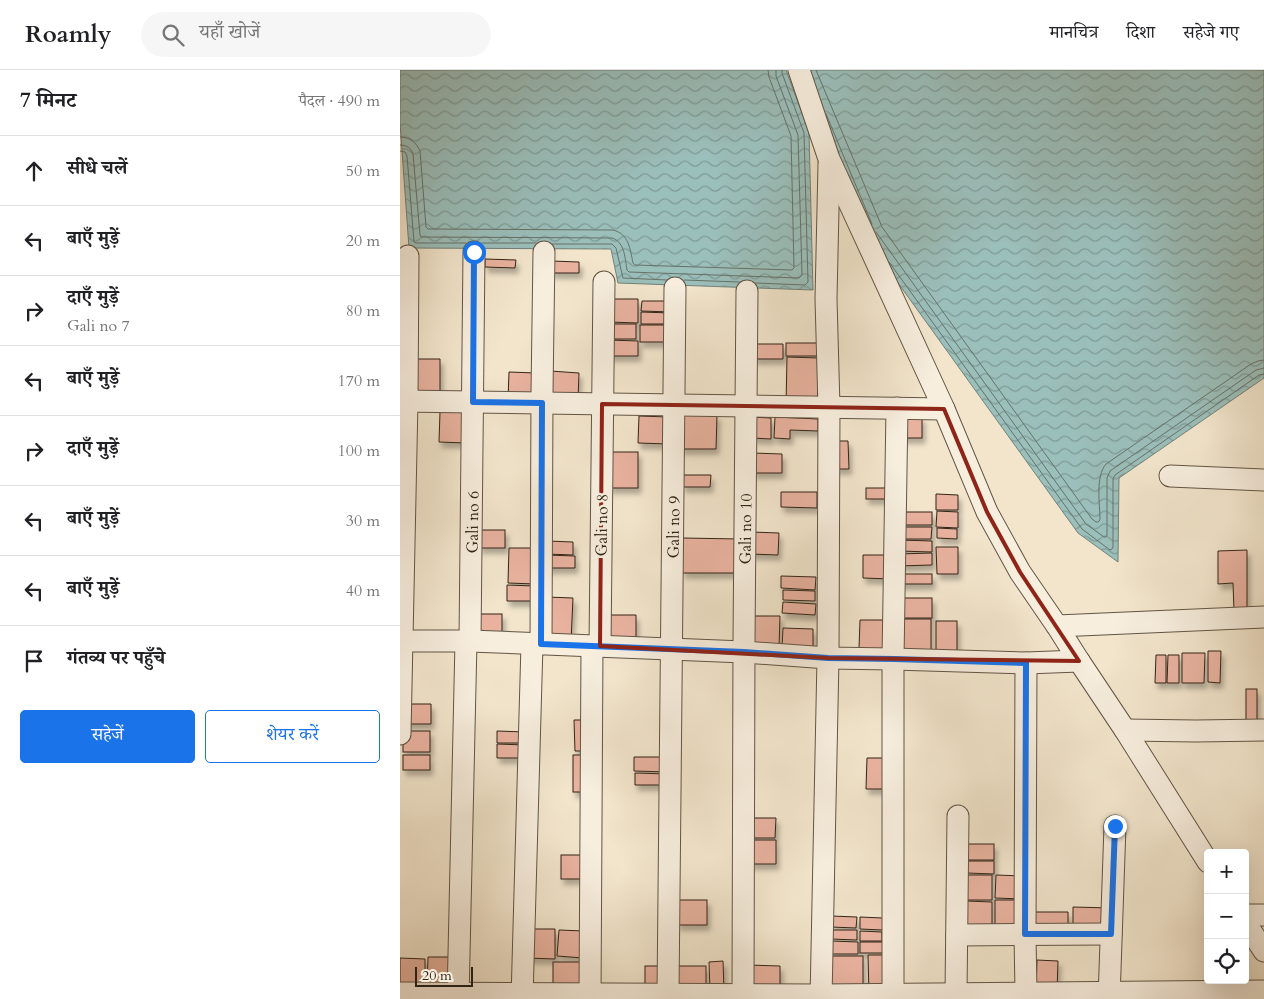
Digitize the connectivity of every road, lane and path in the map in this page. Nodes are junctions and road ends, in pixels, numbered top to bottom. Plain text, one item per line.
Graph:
1 (799, 70) edge
2 (829, 159) junction
3 (474, 252) dead end
4 (544, 252) dead end
5 (408, 256) dead end
6 (604, 282) dead end
7 (676, 288) dead end
8 (747, 291) dead end
9 (403, 401) edge
10 (473, 402) junction
11 (542, 403) junction
12 (602, 404) junction
13 (674, 405) junction
14 (746, 406) junction
15 (828, 407) junction
16 (897, 408) junction
17 (944, 409) junction
18 (1170, 476) dead end
19 (1264, 480) edge
20 (1264, 617) edge
21 (1057, 626) junction
22 (401, 641) edge
23 (468, 641) junction
24 (536, 644) junction
25 (596, 646) junction
26 (672, 649) junction
27 (744, 652) junction
28 (828, 658) junction
29 (894, 659) junction
30 (1079, 661) junction
31 (1026, 663) junction
32 (1125, 730) junction
33 (1264, 730) edge
34 (400, 734) edge
35 (958, 816) dead end
36 (1115, 826) dead end
37 (1204, 856) edge
38 (1249, 915) edge
39 (1264, 915) edge
40 (1249, 928) edge
41 (1025, 934) junction
42 (1111, 934) junction
43 (957, 935) junction
44 (1264, 952) edge
45 (1264, 991) edge
46 (1026, 993) junction
47 (407, 995) edge
48 (953, 995) edge
49 (1232, 995) edge
50 (458, 996) edge
51 (522, 996) edge
52 (590, 996) edge
53 (655, 996) edge
54 (752, 996) edge
55 (996, 996) edge
56 (1050, 996) edge
57 (1109, 996) edge
58 (721, 997) edge
59 (821, 997) edge
60 (893, 997) edge

1 - 2 street
2 - 15 street
2 - 17 street
3 - 10 street, Gali no 6
4 - 11 street
5 - 9 street
6 - 12 street, Gali no 8
7 - 13 street, Gali no 9
8 - 14 street, Gali no 10
9 - 10 street
9 - 22 street
10 - 11 street
10 - 23 street, Gali no 6
11 - 12 street
11 - 24 street
12 - 13 street
12 - 25 street, Gali no 8
13 - 14 street
13 - 26 street, Gali no 9
14 - 15 street
14 - 27 street, Gali no 10
15 - 16 street
15 - 28 street
16 - 17 street
16 - 29 street
17 - 21 street
18 - 19 street
20 - 21 street
21 - 30 street
22 - 23 street
22 - 34 street
23 - 24 street
23 - 50 street, Gali no 6
24 - 25 street
24 - 51 street
25 - 26 street
25 - 52 street, Gali no 8
26 - 27 street
26 - 53 street, Gali no 9
27 - 28 street
27 - 54 street, Gali no 10
28 - 29 street
28 - 59 street
29 - 31 street
29 - 60 street
30 - 31 street
30 - 32 street
31 - 41 street
32 - 33 street
32 - 37 street
35 - 43 street
36 - 42 street
38 - 39 street
40 - 44 street
41 - 42 street
41 - 43 street
41 - 46 street
42 - 57 street
43 - 48 street
45 - 49 street
46 - 55 street
46 - 56 street
47 - 50 street
48 - 55 street
48 - 60 street
49 - 57 street
50 - 51 street
51 - 52 street
52 - 53 street
53 - 58 street
54 - 58 street
54 - 59 street
56 - 57 street
59 - 60 street

